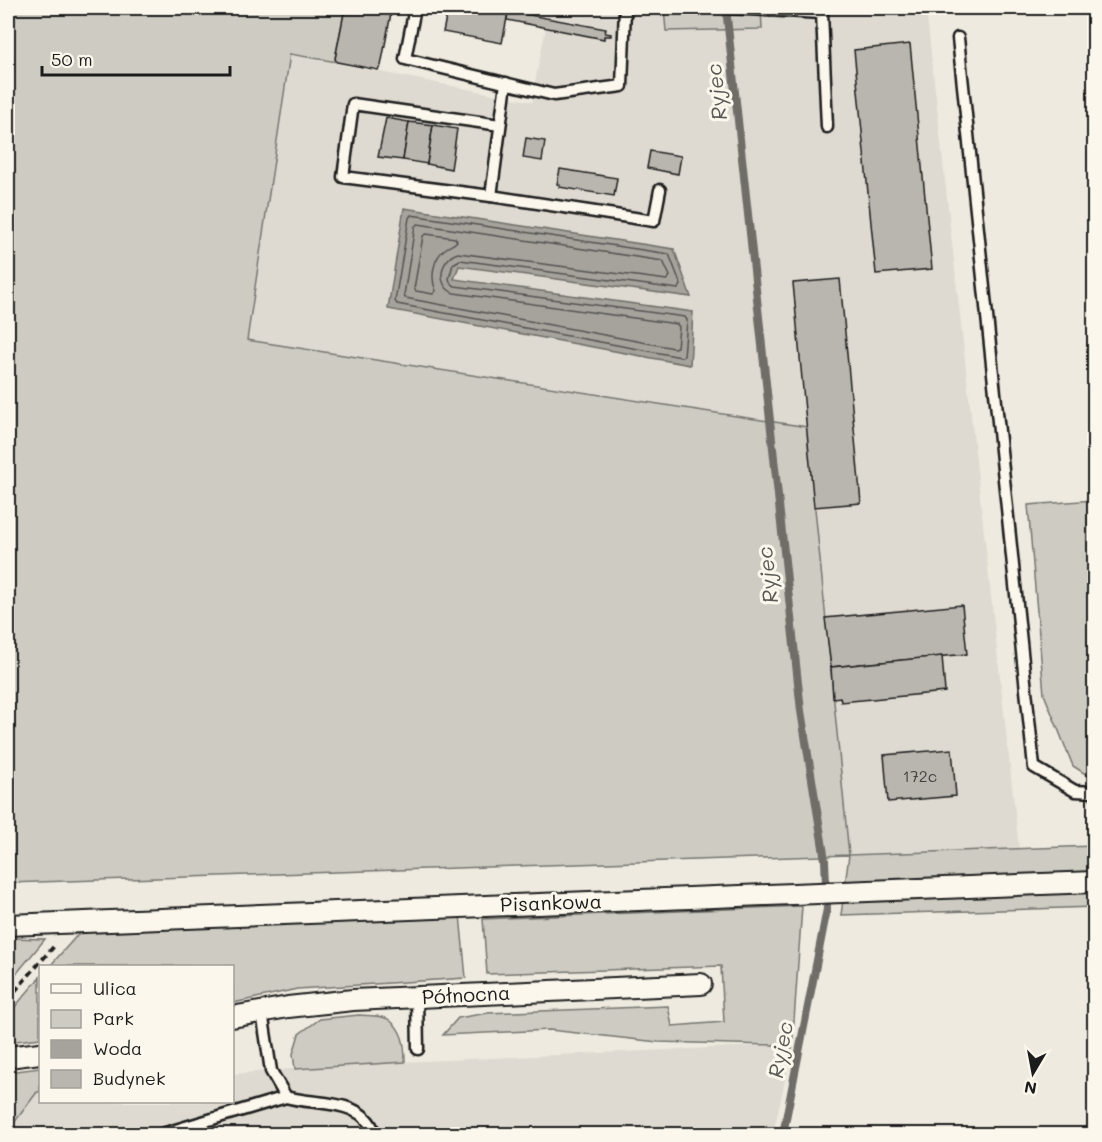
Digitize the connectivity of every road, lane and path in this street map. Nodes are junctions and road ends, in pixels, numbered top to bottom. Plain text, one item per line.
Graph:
1 (415, 8) edge
2 (625, 8) edge
3 (729, 8) edge
4 (736, 8) edge
5 (958, 38) dead end
6 (506, 83) junction
7 (500, 125) junction
8 (827, 127) dead end
9 (660, 190) dead end
10 (490, 196) junction
11 (1095, 792) edge
12 (1095, 882) edge
13 (75, 922) junction
14 (8, 925) edge
15 (701, 984) dead end
16 (417, 998) junction
17 (8, 999) edge
18 (262, 1012) junction
19 (234, 1017) edge
20 (418, 1049) dead end
21 (39, 1053) edge
22 (8, 1057) edge
23 (286, 1097) junction
24 (162, 1134) edge
25 (375, 1134) edge

1 - 6 lane
2 - 6 lane
3 - 4 lane
4 - 8 lane
5 - 11 lane
6 - 7 lane
7 - 10 lane
7 - 10 lane
9 - 10 lane
12 - 13 street, Pisankowa
13 - 14 street, Pisankowa
13 - 17 path
15 - 16 street, Północna
16 - 18 street, Północna
16 - 20 lane
18 - 19 street, Północna
18 - 23 lane
21 - 22 street
23 - 24 lane
23 - 25 lane

